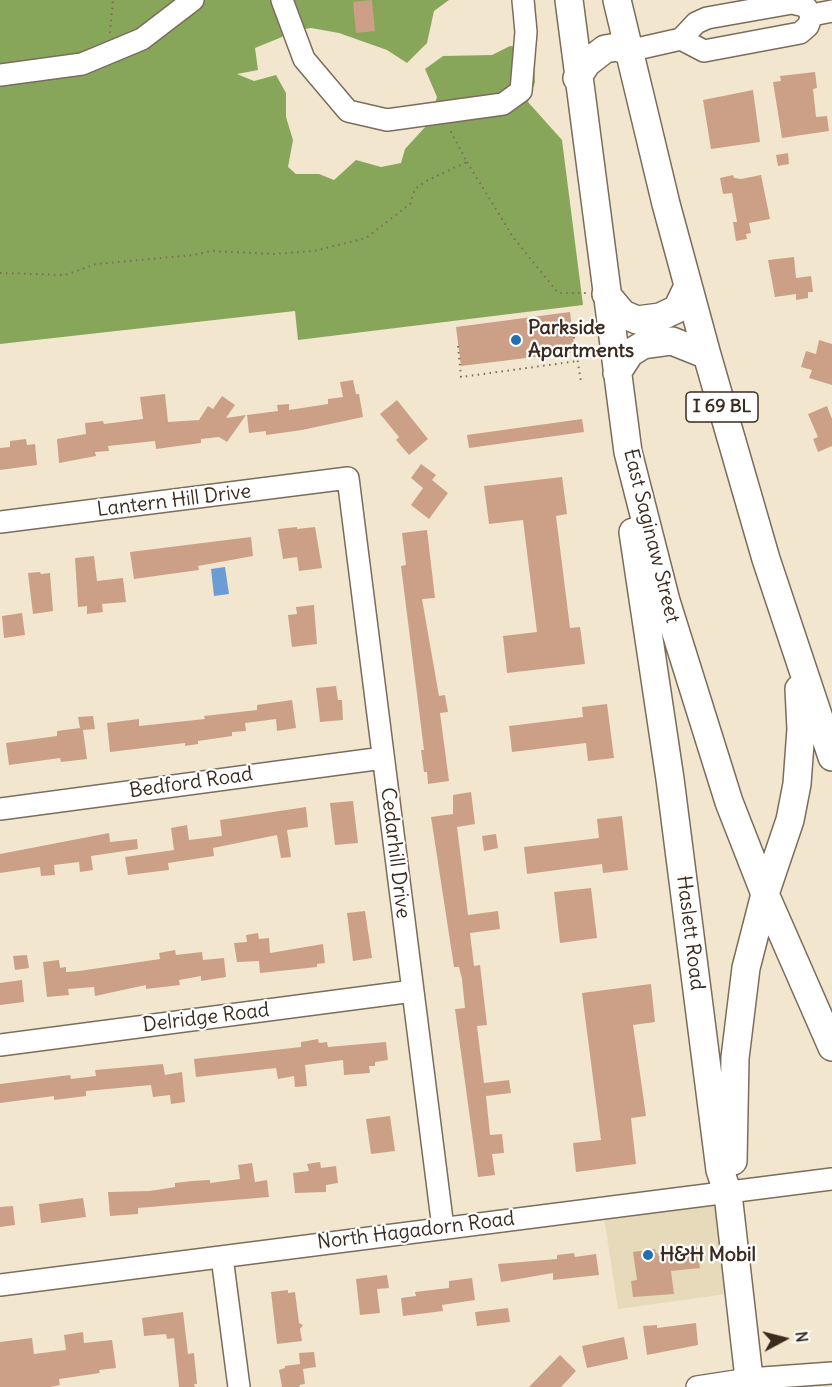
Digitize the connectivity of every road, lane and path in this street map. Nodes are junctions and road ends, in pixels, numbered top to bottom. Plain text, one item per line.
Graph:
1 (113, 0) edge
2 (194, 0) edge
3 (282, 0) edge
4 (523, 0) edge
5 (568, 0) edge
6 (617, 0) edge
7 (822, 13) edge
8 (681, 39) junction
9 (628, 51) junction
10 (108, 54) junction
11 (0, 75) edge
12 (577, 78) junction
13 (445, 113) junction
14 (467, 162) junction
15 (0, 273) edge
16 (688, 286) junction
17 (597, 293) junction
18 (573, 331) dead end
19 (458, 346) dead end
20 (707, 354) junction
21 (578, 361) junction
22 (617, 374) junction
23 (582, 382) dead end
24 (348, 478) joint
25 (636, 481) junction
26 (0, 522) edge
27 (788, 628) junction
28 (832, 757) edge
29 (383, 758) junction
30 (0, 809) edge
31 (765, 894) junction
32 (413, 991) junction
33 (0, 1045) edge
34 (832, 1047) edge
35 (832, 1179) edge
36 (728, 1194) junction
37 (443, 1228) junction
38 (222, 1257) junction
39 (0, 1285) edge
40 (832, 1374) edge
41 (749, 1383) edge
42 (239, 1387) edge
43 (697, 1387) edge

1 - 10 path
2 - 10 street
3 - 13 street
4 - 13 street
5 - 12 main road, East Saginaw Street
6 - 9 main road, I 69 BL
7 - 8 street
7 - 8 street
8 - 9 street
9 - 12 main road
9 - 16 main road, I 69 BL
10 - 11 street
12 - 17 main road, East Saginaw Street
13 - 14 path
14 - 15 path
14 - 17 path
16 - 17 main road
16 - 20 main road, I 69 BL
17 - 22 main road, East Saginaw Street
18 - 21 path
19 - 21 path
20 - 22 main road
20 - 27 main road, I 69 BL
21 - 23 path
22 - 25 main road, East Saginaw Street
24 - 26 street, Lantern Hill Drive
24 - 29 street, Cedarhill Drive
25 - 31 main road, East Saginaw Street
25 - 36 main road, Haslett Road
27 - 28 main road, I 69 BL
27 - 31 main road
29 - 30 street, Bedford Road
29 - 32 street, Cedarhill Drive
31 - 34 main road, East Saginaw Street
31 - 36 main road
32 - 33 street, Delridge Road
32 - 37 street, Cedarhill Drive
35 - 36 street, North Hagadorn Road
36 - 37 street, North Hagadorn Road
36 - 41 main road, Haslett Road
37 - 38 street, North Hagadorn Road
38 - 39 street, North Hagadorn Road
38 - 42 street
40 - 41 street
41 - 43 street

